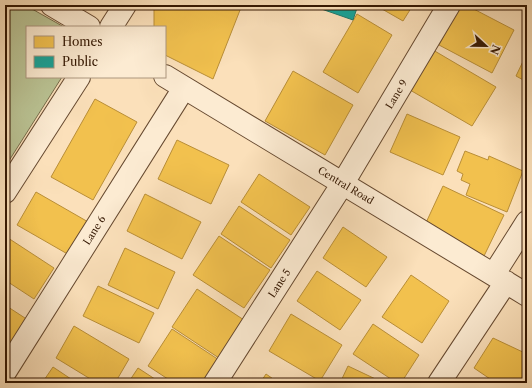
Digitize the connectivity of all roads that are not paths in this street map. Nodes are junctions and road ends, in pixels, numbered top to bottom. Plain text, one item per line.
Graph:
1 (52, 5) edge
2 (125, 5) edge
3 (449, 5) edge
4 (87, 26) edge
5 (112, 26) edge
6 (166, 77) edge
7 (78, 78) edge
8 (184, 88) junction
9 (343, 183) junction
10 (5, 192) edge
11 (527, 222) edge
12 (500, 278) junction
13 (527, 294) edge
14 (5, 372) edge
15 (215, 383) edge
16 (439, 383) edge

1 - 4 street
2 - 5 street
3 - 9 street, Lane 9
6 - 8 street, Central Road
7 - 10 street
8 - 9 street, Central Road
8 - 14 street, Lane 6
9 - 12 street, Central Road
9 - 15 street, Lane 5
11 - 12 street
12 - 13 street, Central Road
12 - 16 street

